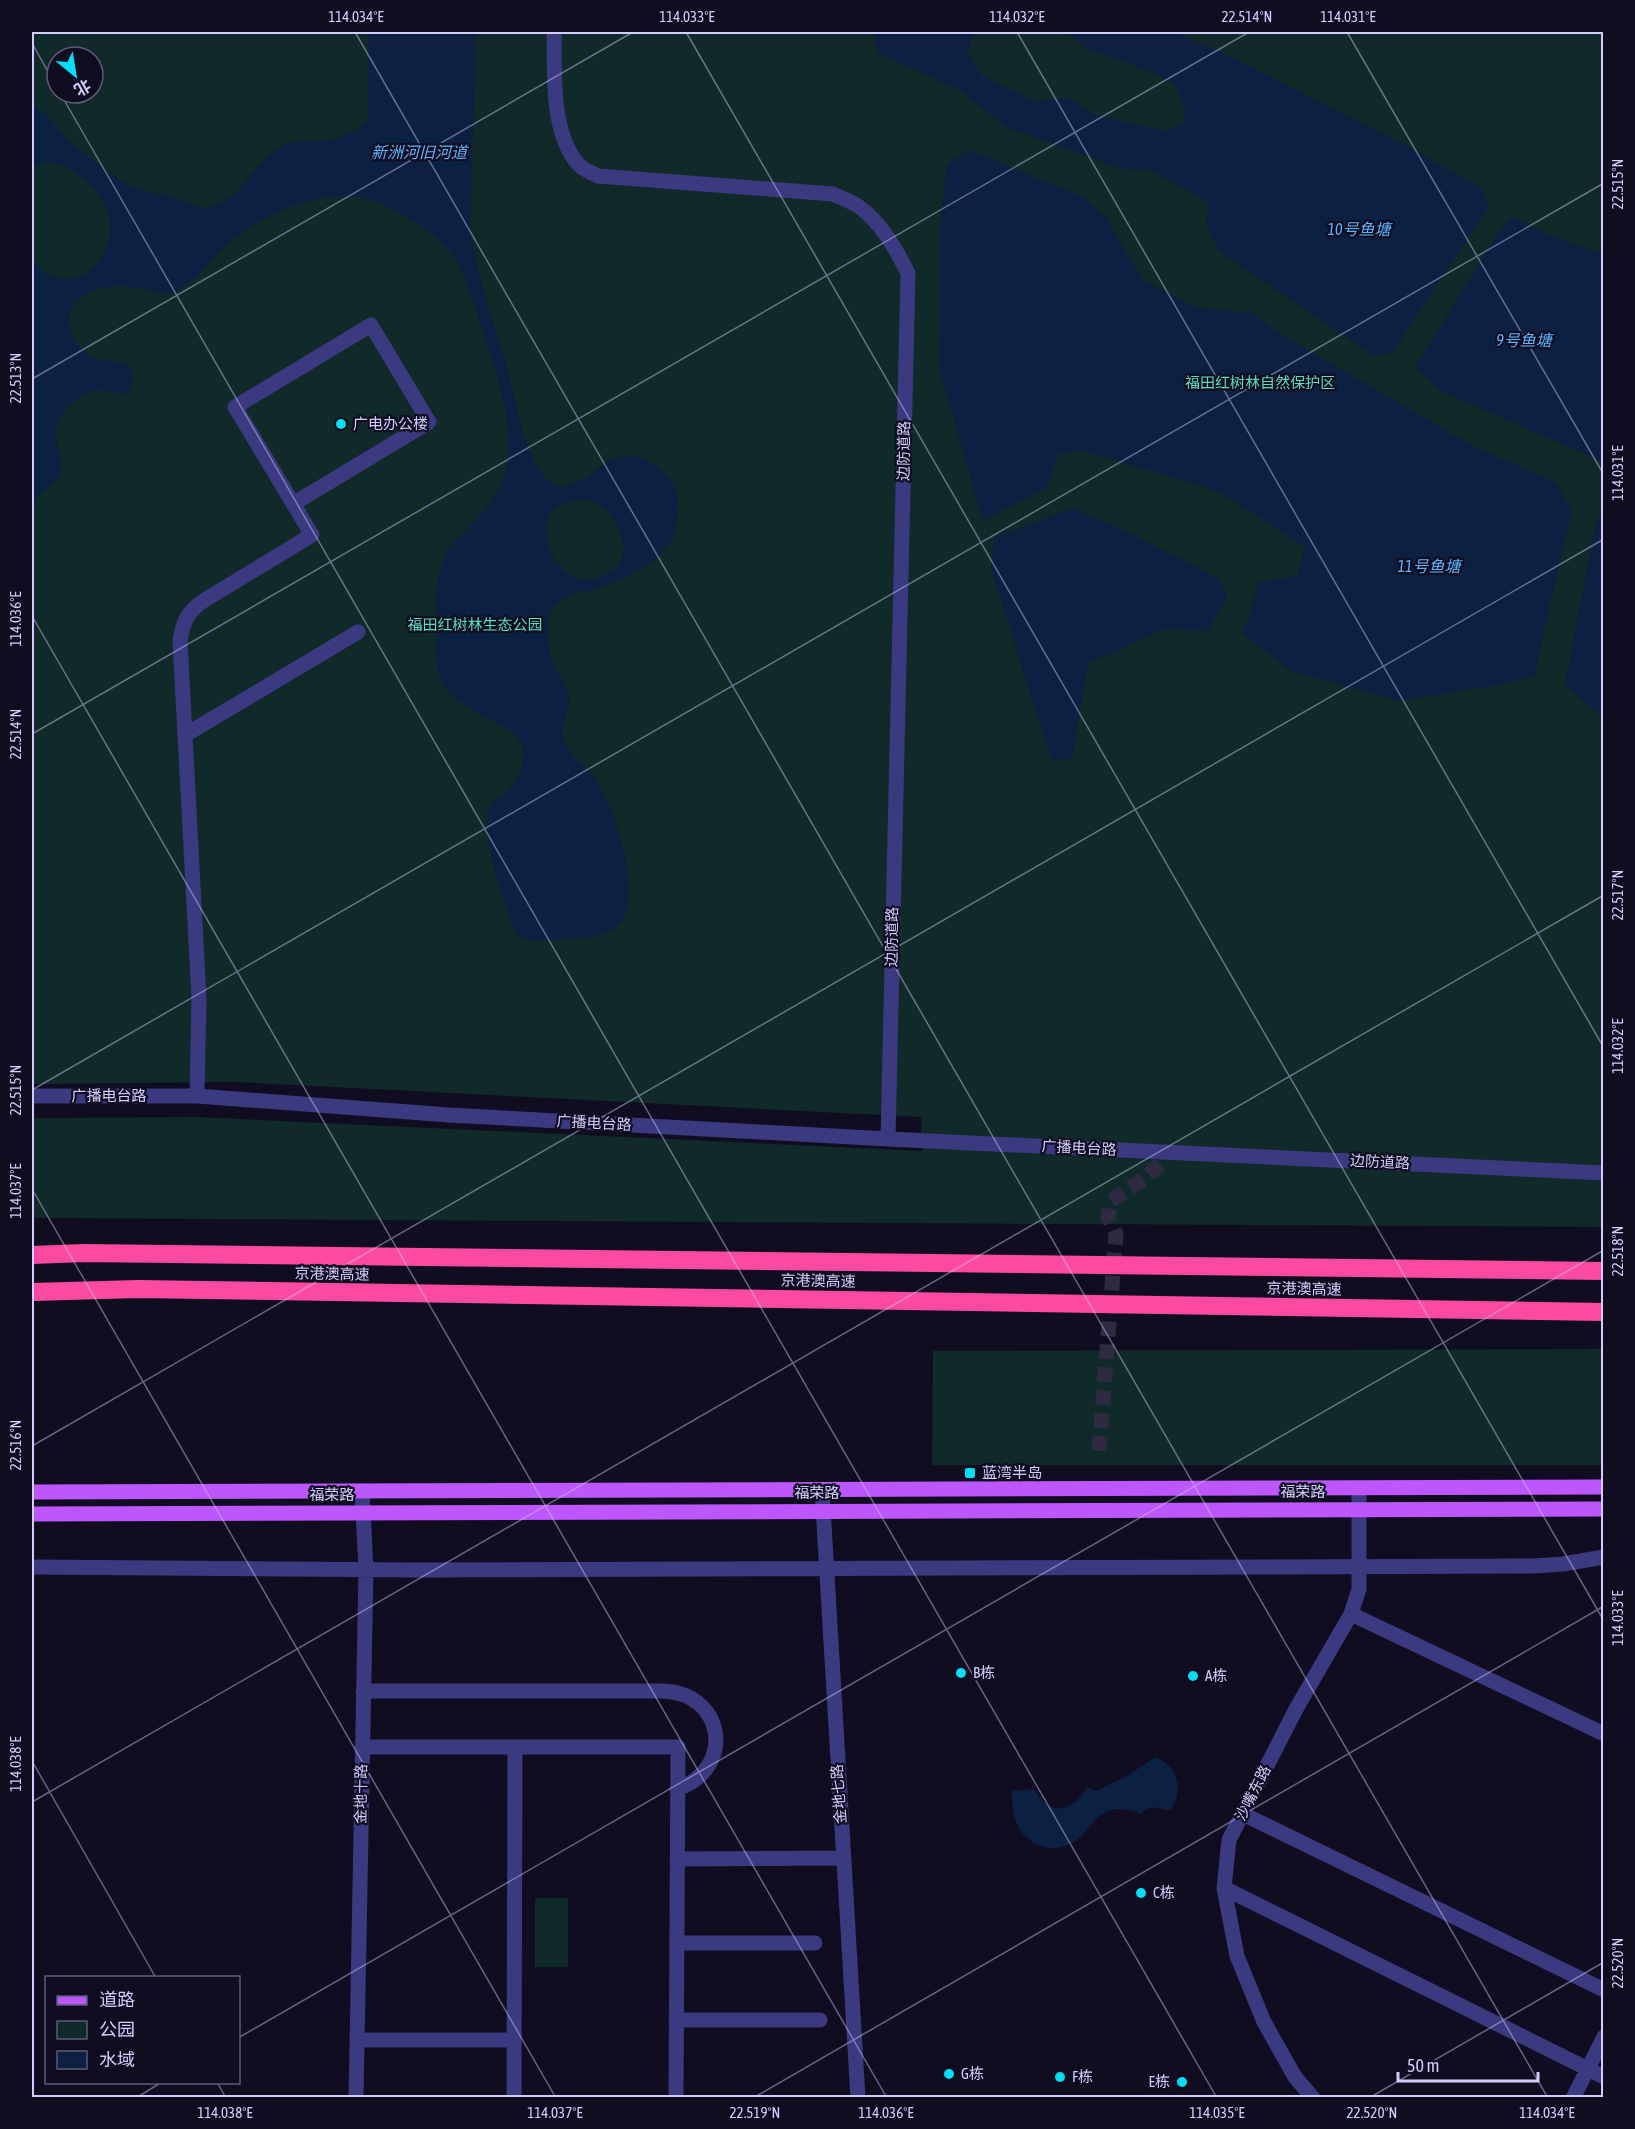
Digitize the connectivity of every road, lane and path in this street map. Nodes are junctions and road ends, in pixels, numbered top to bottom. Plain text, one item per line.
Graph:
1 (555, 32) edge
2 (293, 504) junction
3 (358, 632) dead end
4 (185, 735) junction
5 (32, 1096) edge
6 (197, 1096) junction
7 (888, 1139) junction
8 (1157, 1151) joint
9 (1604, 1173) edge
10 (32, 1255) edge
11 (1604, 1271) edge
12 (32, 1292) edge
13 (1604, 1312) edge
14 (1604, 1487) edge
15 (1359, 1488) junction
16 (822, 1490) junction
17 (362, 1491) junction
18 (32, 1492) edge
19 (1604, 1509) edge
20 (1359, 1510) junction
21 (822, 1511) junction
22 (363, 1513) junction
23 (32, 1514) edge
24 (1604, 1557) edge
25 (32, 1567) edge
26 (1359, 1567) junction
27 (825, 1568) junction
28 (366, 1569) junction
29 (1351, 1614) junction
30 (363, 1691) junction
31 (1604, 1734) edge
32 (362, 1747) junction
33 (515, 1747) junction
34 (677, 1789) junction
35 (1243, 1814) junction
36 (677, 1858) junction
37 (843, 1858) junction
38 (1224, 1888) junction
39 (677, 1943) junction
40 (815, 1943) dead end
41 (1604, 1990) edge
42 (676, 2020) junction
43 (820, 2020) dead end
44 (1604, 2037) edge
45 (357, 2040) junction
46 (514, 2040) junction
47 (1588, 2069) junction
48 (1604, 2077) edge
49 (356, 2097) edge
50 (514, 2097) edge
51 (676, 2097) edge
52 (858, 2097) edge
53 (1313, 2097) edge
54 (1573, 2097) edge

1 - 7 street, 边防道路
2 - 2 street
2 - 4 street
3 - 4 street
4 - 6 street
5 - 6 street, 广播电台路
6 - 7 street, 广播电台路
7 - 8 street, 广播电台路
8 - 9 street, 边防道路
10 - 11 highway, 京港澳高速
12 - 13 highway, 京港澳高速
14 - 15 main road, 福荣路
15 - 16 main road, 福荣路
15 - 20 street, 沙嘴东路
16 - 17 main road, 福荣路
16 - 21 street, 金地七路
17 - 18 main road, 福荣路
17 - 22 street, 金地十路
19 - 20 main road, 福荣路
20 - 21 main road, 福荣路
20 - 26 street, 沙嘴东路
21 - 22 main road, 福荣路
21 - 27 street, 金地七路
22 - 23 main road, 福荣路
22 - 28 street, 金地十路
24 - 26 street
25 - 28 street
26 - 27 street
26 - 29 street, 沙嘴东路
27 - 28 street
27 - 37 street, 金地七路
28 - 30 street, 金地十路
29 - 31 street
29 - 35 street, 沙嘴东路
30 - 32 street, 金地十路
30 - 34 street
32 - 33 street
32 - 45 street, 金地十路
33 - 34 street
33 - 46 street
34 - 36 street
35 - 38 street, 沙嘴东路
35 - 41 street
36 - 37 street
36 - 39 street
37 - 52 street, 金地七路
38 - 47 street
38 - 53 street, 沙嘴东路
39 - 40 street
39 - 42 street
42 - 43 street
42 - 51 street
44 - 47 street
45 - 46 street
45 - 49 street, 金地十路
46 - 50 street
47 - 48 street
47 - 54 street

